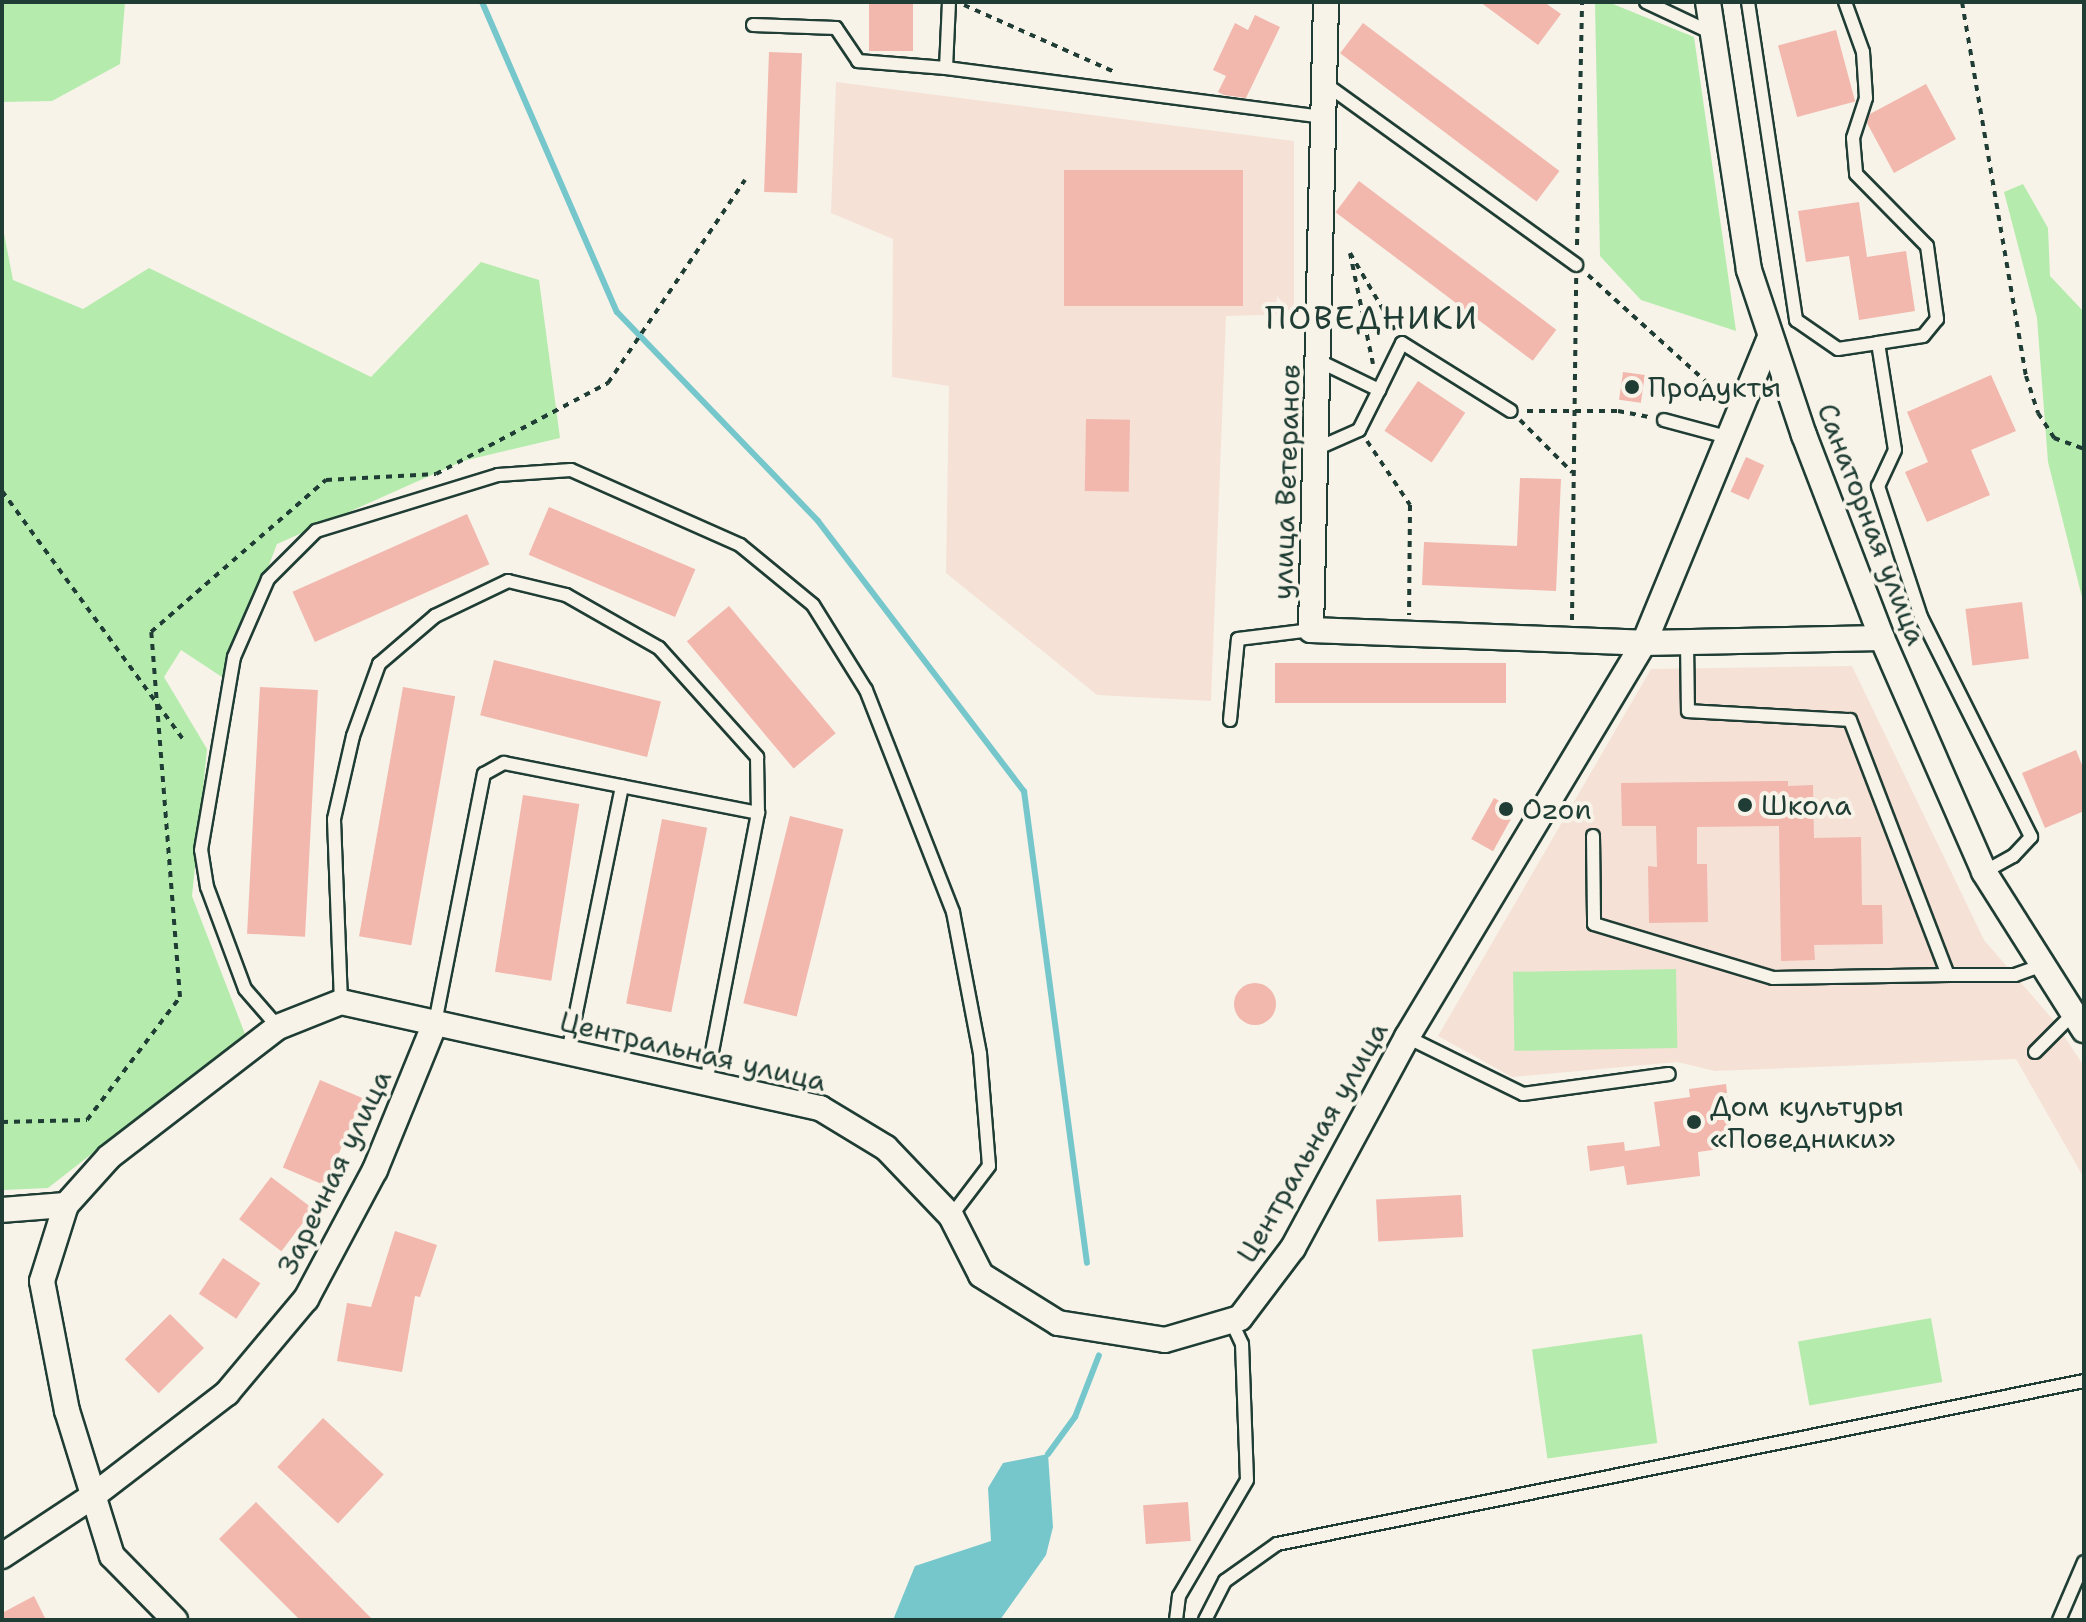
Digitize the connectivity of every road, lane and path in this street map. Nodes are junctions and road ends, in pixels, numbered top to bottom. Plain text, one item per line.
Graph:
1 (949, 2) edge
2 (958, 2) edge
3 (1326, 2) edge
4 (1582, 2) edge
5 (1646, 2) edge
6 (1708, 2) edge
7 (1748, 2) edge
8 (1845, 2) edge
9 (1962, 2) edge
10 (753, 25) dead end
11 (1713, 34) junction
12 (946, 68) junction
13 (1128, 78) dead end
14 (1324, 83) junction
15 (1324, 117) junction
16 (745, 180) dead end
17 (1576, 265) junction
18 (1796, 320) junction
19 (1770, 338) junction
20 (1402, 343) junction
21 (1878, 343) junction
22 (1319, 361) junction
23 (1379, 390) junction
24 (1739, 409) junction
25 (1511, 411) junction
26 (1571, 411) junction
27 (1664, 420) joint
28 (1359, 430) junction
29 (1727, 437) junction
30 (1316, 449) junction
31 (2084, 449) edge
32 (1572, 472) junction
33 (2, 491) edge
34 (1572, 620) dead end
35 (1311, 630) junction
36 (1409, 633) junction
37 (1882, 638) junction
38 (1687, 642) junction
39 (1644, 643) junction
40 (157, 707) junction
41 (1230, 720) dead end
42 (184, 741) dead end
43 (622, 786) junction
44 (758, 813) junction
45 (1593, 836) dead end
46 (1984, 872) junction
47 (2040, 966) junction
48 (1948, 975) junction
49 (341, 1002) junction
50 (2078, 1022) edge
51 (435, 1023) junction
52 (278, 1027) junction
53 (1407, 1037) junction
54 (568, 1052) junction
55 (2035, 1052) dead end
56 (1669, 1074) dead end
57 (706, 1083) junction
58 (2, 1122) edge
59 (66, 1205) junction
60 (2, 1210) edge
61 (951, 1216) junction
62 (1231, 1320) junction
63 (2084, 1381) edge
64 (93, 1496) junction
65 (2, 1556) edge
66 (2084, 1562) edge
67 (175, 1620) edge
68 (1176, 1620) edge
69 (1205, 1620) edge
70 (2059, 1620) edge

1 - 12 lane
2 - 13 path
3 - 14 street, улица Ветеранов
4 - 17 path
5 - 11 lane
6 - 11 street, Санаторная улица
7 - 18 lane
8 - 21 lane
9 - 31 path
10 - 12 lane
11 - 19 street, Санаторная улица
12 - 15 lane
14 - 15 street, улица Ветеранов
14 - 17 lane
15 - 22 street, улица Ветеранов
16 - 40 path
17 - 24 path
17 - 26 path
18 - 19 lane
18 - 21 lane
19 - 24 street, Центральная улица
19 - 37 street, Санаторная улица
20 - 23 lane
20 - 23 path
20 - 25 lane
21 - 46 lane
22 - 23 lane
22 - 30 street, улица Ветеранов
23 - 28 lane
24 - 29 street, Центральная улица
25 - 26 path
25 - 32 path
26 - 27 path
26 - 32 path
27 - 29 lane
28 - 30 lane
28 - 36 path
29 - 39 street, Центральная улица
30 - 35 street, улица Ветеранов
32 - 34 path
33 - 40 path
35 - 36 street, улица Ветеранов
35 - 41 lane
36 - 39 street, улица Ветеранов
37 - 38 street, улица Ветеранов
37 - 46 street, Санаторная улица
38 - 39 street, улица Ветеранов
38 - 48 lane
39 - 53 street, Центральная улица
40 - 42 path
40 - 58 path
43 - 44 lane
43 - 51 lane
43 - 54 lane
44 - 49 lane
44 - 57 lane
45 - 48 lane
46 - 47 street, Санаторная улица
47 - 48 lane
47 - 50 street, Санаторная улица
49 - 51 street, Центральная улица
49 - 52 street
50 - 55 lane
51 - 54 street, Центральная улица
51 - 64 street, Заречная улица
52 - 59 street
52 - 61 lane
53 - 56 lane
53 - 62 street, Центральная улица
54 - 57 street, Центральная улица
57 - 61 street, Центральная улица
59 - 60 street
59 - 64 street
61 - 62 street, Центральная улица
62 - 68 lane
63 - 69 lane
64 - 65 street, Заречная улица
64 - 67 street
66 - 70 lane

